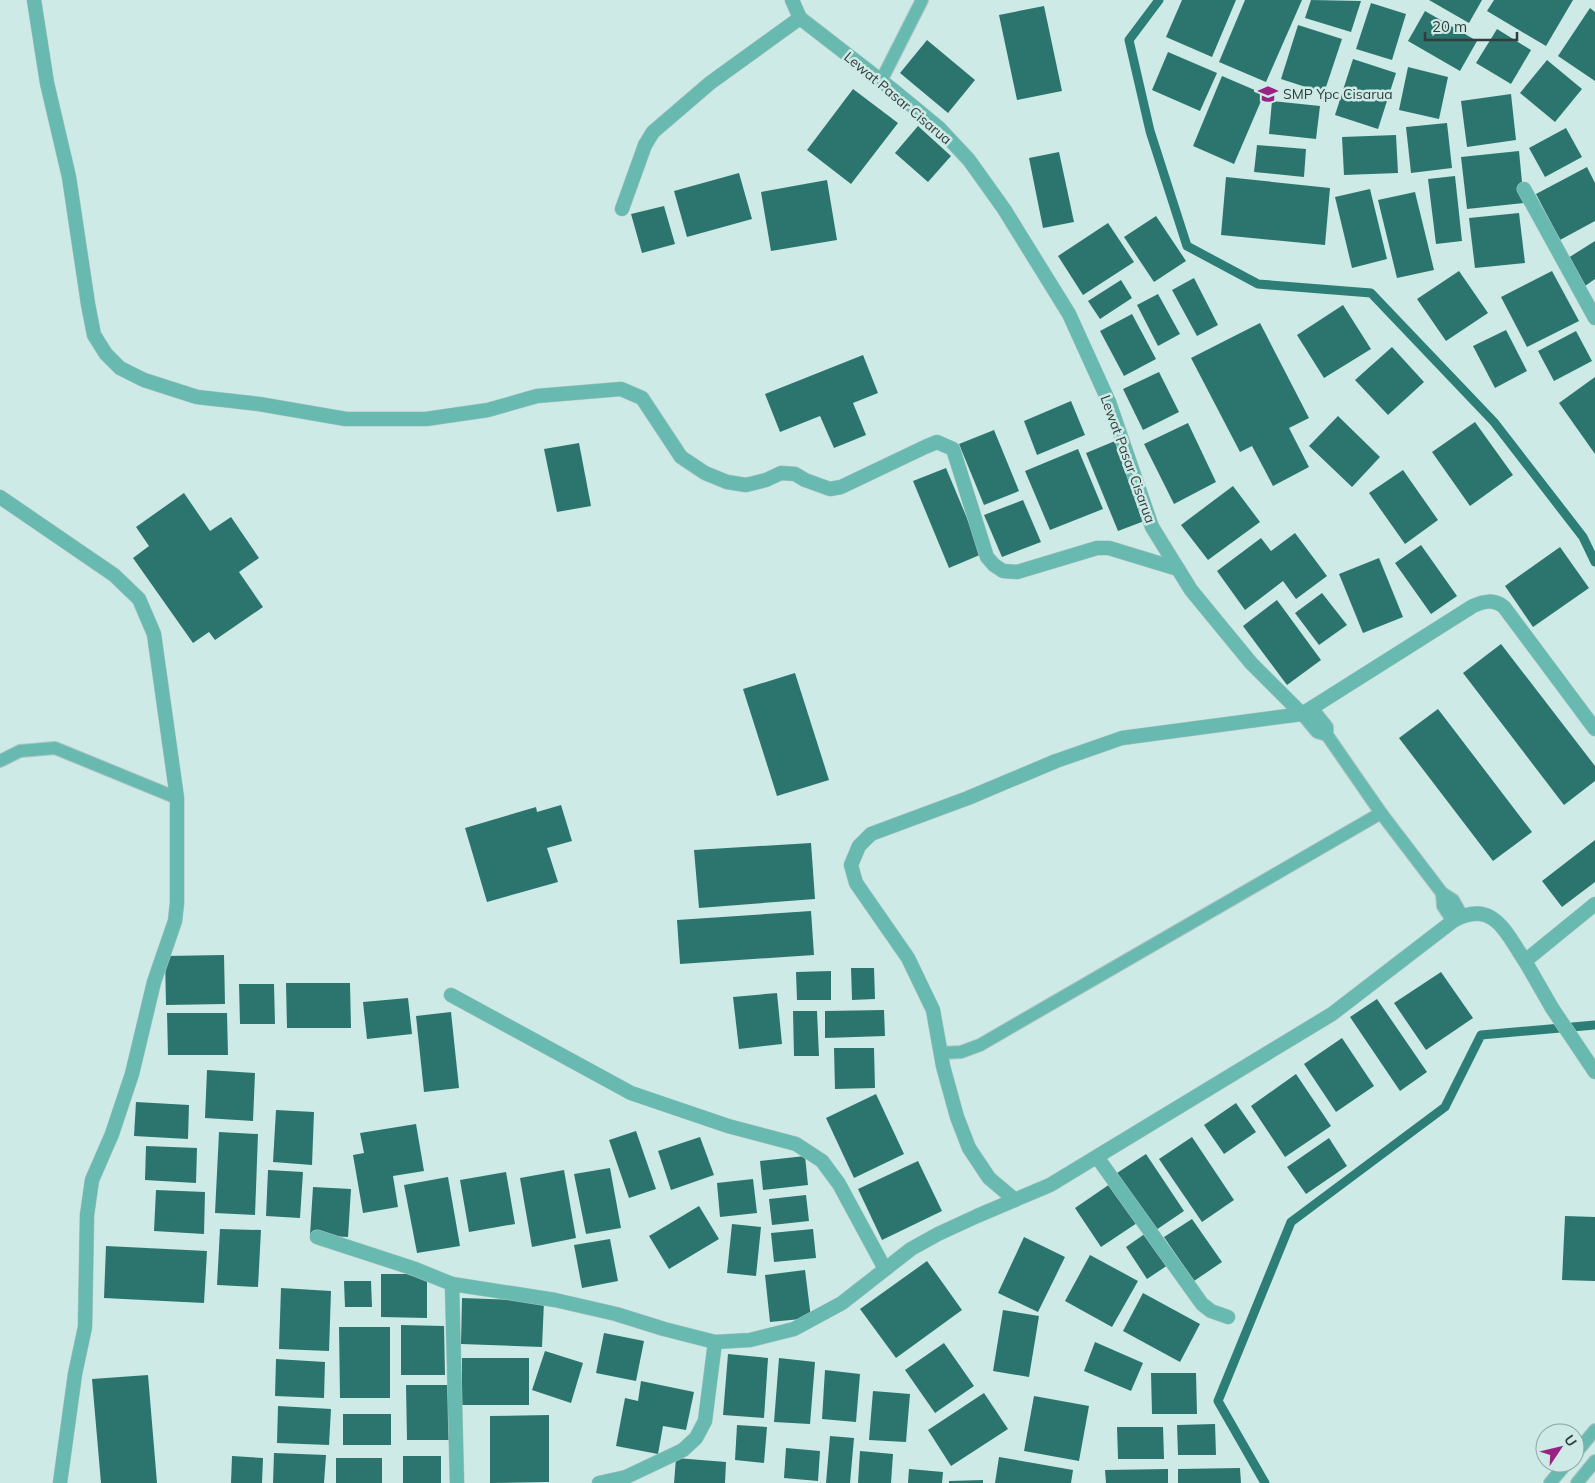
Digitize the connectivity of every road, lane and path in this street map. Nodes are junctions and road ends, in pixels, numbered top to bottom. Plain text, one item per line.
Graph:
1 (34, 0) edge
2 (792, 0) edge
3 (922, 0) edge
4 (800, 18) junction
5 (882, 81) junction
6 (1524, 189) dead end
7 (622, 208) dead end
8 (1595, 318) edge
9 (0, 497) edge
10 (1178, 569) junction
11 (1307, 711) junction
12 (1595, 729) edge
13 (0, 761) edge
14 (177, 798) junction
15 (1381, 813) junction
16 (1595, 904) edge
17 (1458, 918) junction
18 (1525, 961) junction
19 (451, 995) dead end
20 (941, 1053) junction
21 (1595, 1072) edge
22 (1097, 1157) junction
23 (1015, 1200) junction
24 (317, 1237) dead end
25 (885, 1269) junction
26 (452, 1284) junction
27 (1228, 1317) dead end
28 (715, 1342) junction
29 (1595, 1430) edge
30 (1585, 1442) edge
31 (1595, 1461) edge
32 (1558, 1473) edge
33 (60, 1483) edge
34 (458, 1483) edge
35 (599, 1483) edge
36 (1550, 1483) edge
37 (1577, 1483) edge

1 - 10 street
2 - 4 street, Lewat Pasar Cisarua
3 - 5 lane
4 - 5 street, Lewat Pasar Cisarua
4 - 7 street
5 - 10 street, Lewat Pasar Cisarua
6 - 8 street
9 - 14 street
10 - 11 street, Lewat Pasar Cisarua
11 - 12 street
11 - 15 lane
11 - 20 street
13 - 14 lane
14 - 33 street
15 - 17 lane
15 - 20 lane
16 - 18 street
17 - 18 street
17 - 22 street
18 - 21 street
19 - 25 street
20 - 23 street
22 - 23 street
22 - 27 street
23 - 25 street
24 - 26 street
25 - 28 street
26 - 28 street
26 - 34 street
28 - 35 street
29 - 30 lane
31 - 37 lane
32 - 36 lane

